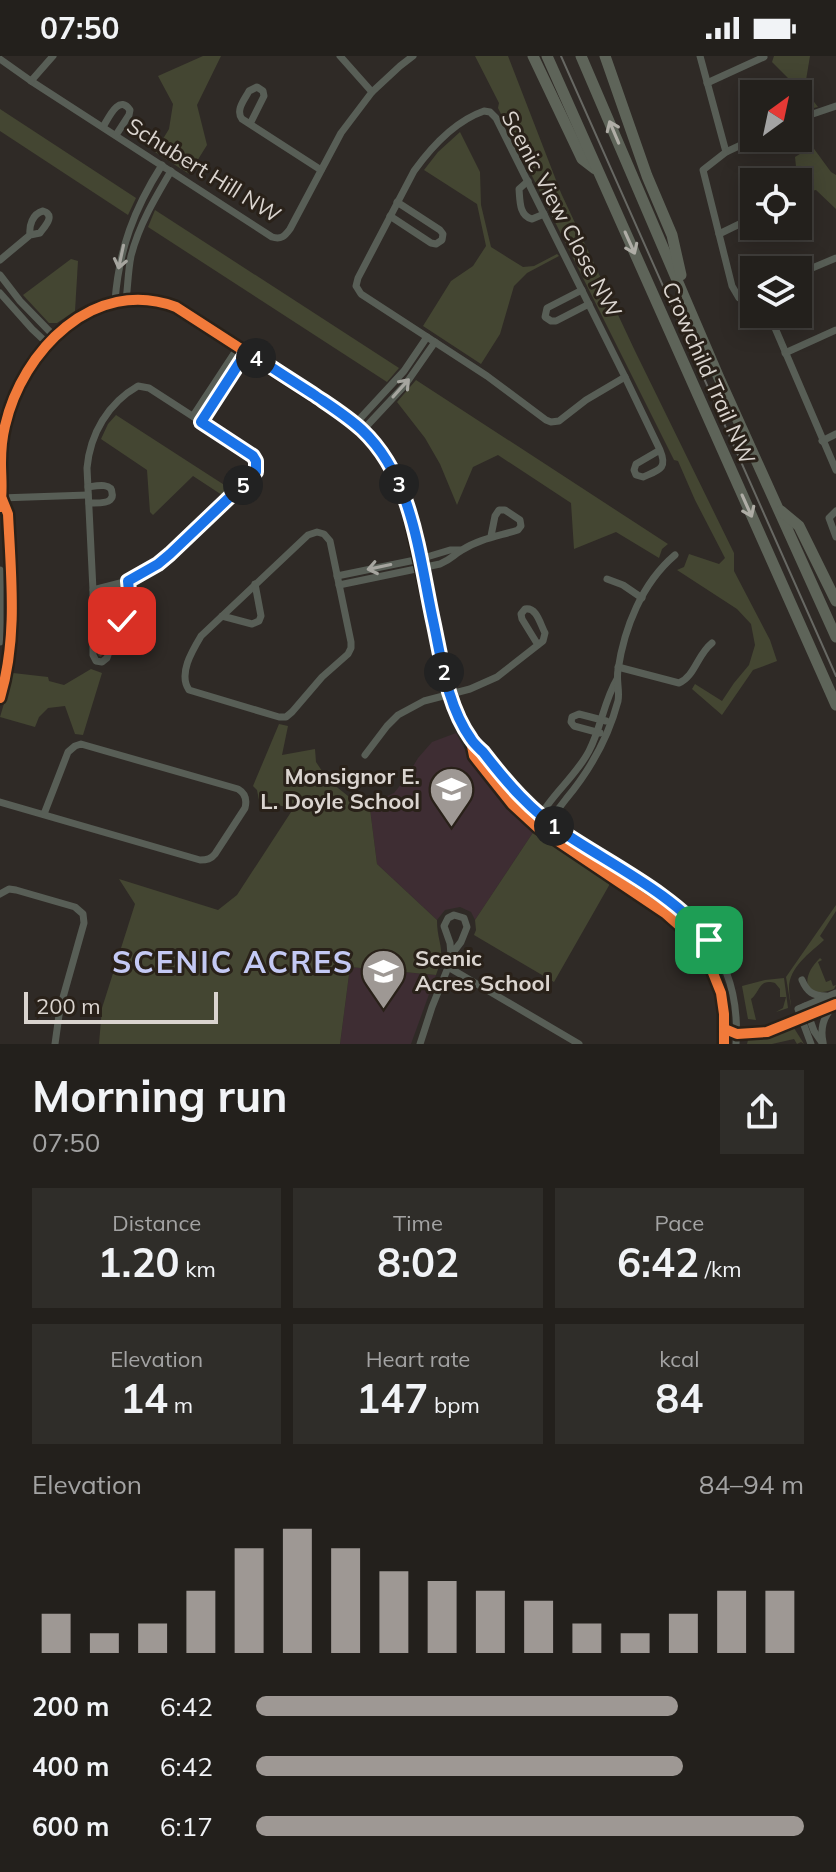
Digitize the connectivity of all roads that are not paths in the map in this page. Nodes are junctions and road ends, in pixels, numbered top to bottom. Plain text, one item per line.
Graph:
1 (53, 56) edge
2 (340, 56) edge
3 (413, 56) edge
4 (533, 56) edge
5 (547, 56) edge
6 (581, 56) edge
7 (605, 56) edge
8 (700, 56) edge
9 (764, 57) edge
10 (0, 59) edge
11 (31, 81) junction
12 (707, 83) junction
13 (372, 92) junction
14 (836, 106) edge
15 (812, 114) edge
16 (250, 124) junction
17 (103, 127) junction
18 (116, 135) junction
19 (740, 145) edge
20 (726, 152) junction
21 (162, 165) junction
22 (321, 170) junction
23 (171, 171) junction
24 (599, 172) junction
25 (528, 181) junction
26 (397, 202) junction
27 (544, 214) junction
28 (390, 216) junction
29 (740, 224) edge
30 (129, 226) junction
31 (139, 229) junction
32 (719, 234) junction
33 (30, 235) dead end
34 (836, 258) edge
35 (0, 260) edge
36 (812, 268) edge
37 (0, 275) edge
38 (582, 290) junction
39 (0, 293) edge
40 (740, 298) edge
41 (126, 300) junction
42 (20, 301) junction
43 (115, 301) junction
44 (589, 304) junction
45 (12, 307) junction
46 (689, 307) junction
47 (775, 328) edge
48 (836, 330) edge
49 (55, 337) junction
50 (427, 337) junction
51 (435, 342) junction
52 (48, 344) junction
53 (239, 346) junction
54 (247, 351) junction
55 (785, 353) junction
56 (625, 377) junction
57 (193, 416) junction
58 (201, 422) junction
59 (355, 424) junction
60 (363, 430) junction
61 (836, 434) edge
62 (822, 441) junction
63 (660, 450) dead end
64 (836, 470) edge
65 (88, 495) junction
66 (0, 501) edge
67 (777, 508) junction
68 (836, 511) edge
69 (491, 536) junction
70 (836, 537) edge
71 (461, 550) junction
72 (675, 555) dead end
73 (420, 559) junction
74 (422, 568) junction
75 (0, 570) edge
76 (337, 576) junction
77 (607, 579) dead end
78 (128, 581) junction
79 (255, 584) junction
80 (339, 585) junction
81 (93, 590) junction
82 (642, 598) junction
83 (836, 601) edge
84 (222, 616) junction
85 (836, 637) edge
86 (0, 642) edge
87 (712, 643) dead end
88 (538, 645) junction
89 (618, 667) junction
90 (617, 679) junction
91 (2, 680) edge
92 (1, 693) edge
93 (450, 694) junction
94 (836, 705) edge
95 (602, 720) junction
96 (612, 722) junction
97 (597, 732) junction
98 (607, 735) junction
99 (471, 741) junction
100 (365, 755) dead end
101 (0, 802) edge
102 (44, 814) junction
103 (540, 815) junction
104 (548, 822) junction
105 (537, 827) junction
106 (647, 887) junction
107 (0, 894) edge
108 (639, 896) junction
109 (451, 955) junction
110 (448, 967) junction
111 (802, 980) dead end
112 (832, 995) edge
113 (834, 1006) edge
114 (804, 1018) junction
115 (55, 1044) edge
116 (420, 1044) edge
117 (579, 1044) edge
118 (724, 1044) edge
119 (736, 1044) edge
120 (811, 1044) edge
121 (823, 1044) edge

1 - 11 street
2 - 13 street
3 - 13 street, Schubert Hill NW
4 - 24 highway
5 - 24 highway, Crowchild Trail NW
46 -> 6 highway, Crowchild Trail NW
7 - 46 highway
8 - 12 street
9 - 12 street
10 - 11 street, Schubert Hill NW
11 - 17 street, Schubert Hill NW
12 - 20 street
13 - 22 street, Schubert Hill NW
14 - 15 street
16 - 16 street
16 - 22 street
17 - 18 street, Schubert Hill NW
17 - 18 street
18 - 21 street, Schubert Hill NW
19 - 20 street
20 - 32 street
21 - 23 street, Schubert Hill NW
21 - 30 street
22 - 23 street, Schubert Hill NW
23 - 31 street
24 -> 94 highway, Crowchild Trail NW
25 - 26 street, Scenic View Close NW
25 - 27 street, Scenic View Close NW
25 - 27 street
26 - 28 street, Scenic View Close NW
26 - 28 street
27 - 38 street, Scenic View Close NW
28 - 50 street, Scenic View Close NW
29 - 32 street
30 - 31 street
30 -> 43 street
31 - 41 street
32 - 40 street
33 - 35 street
34 - 36 street
37 - 42 street
38 - 44 street, Scenic View Close NW
38 - 44 street
39 - 45 street
41 - 43 street
41 - 53 street
42 - 45 street
42 - 49 street
43 - 49 street
44 - 56 street, Scenic View Close NW
45 - 52 street
46 - 67 highway, Crowchild Trail NW
47 - 55 street
48 - 55 street
49 - 52 street
50 - 51 street, Scenic View Close NW
50 - 59 street
51 - 56 street, Scenic View Close NW
60 -> 51 street
52 - 66 street
53 - 54 street
53 - 57 street
54 - 58 street
54 - 59 street
55 - 62 street
56 - 63 street
57 - 58 street
57 - 65 street
58 - 78 street
59 - 60 street
60 - 73 street
61 - 62 street
62 - 64 street
65 - 66 street
65 - 81 street
66 - 91 street
67 - 83 highway
67 - 85 highway, Crowchild Trail NW
68 - 70 street
69 - 69 street
69 - 71 street
71 - 73 street
71 - 74 street
72 - 82 street
73 - 74 street
73 -> 76 street
74 - 80 street
74 - 93 street
75 - 86 street
76 - 79 street
76 - 80 street
77 - 82 street
78 - 81 street
78 - 81 street
79 - 84 street
79 - 84 street
80 - 84 street
82 - 89 street
87 - 89 street
88 - 88 street
88 - 93 street
89 - 90 street
90 - 95 street
90 - 96 street
91 - 92 street
93 - 99 street
93 - 100 street
95 - 96 street
95 - 97 street
95 - 97 street
96 - 98 street
97 - 98 street
97 - 103 street
98 - 104 street
99 - 103 street
99 - 105 street
101 - 102 street
102 - 102 street
103 - 104 street
103 - 105 street
104 - 105 street
104 - 106 street
105 - 108 street
106 - 108 street
106 - 119 street
107 - 115 street
108 - 118 street
109 - 109 street
109 - 110 street
110 - 116 street
110 - 117 street
111 - 112 street
112 - 114 street
113 - 114 street
113 - 121 street
114 - 120 street
114 - 121 street

